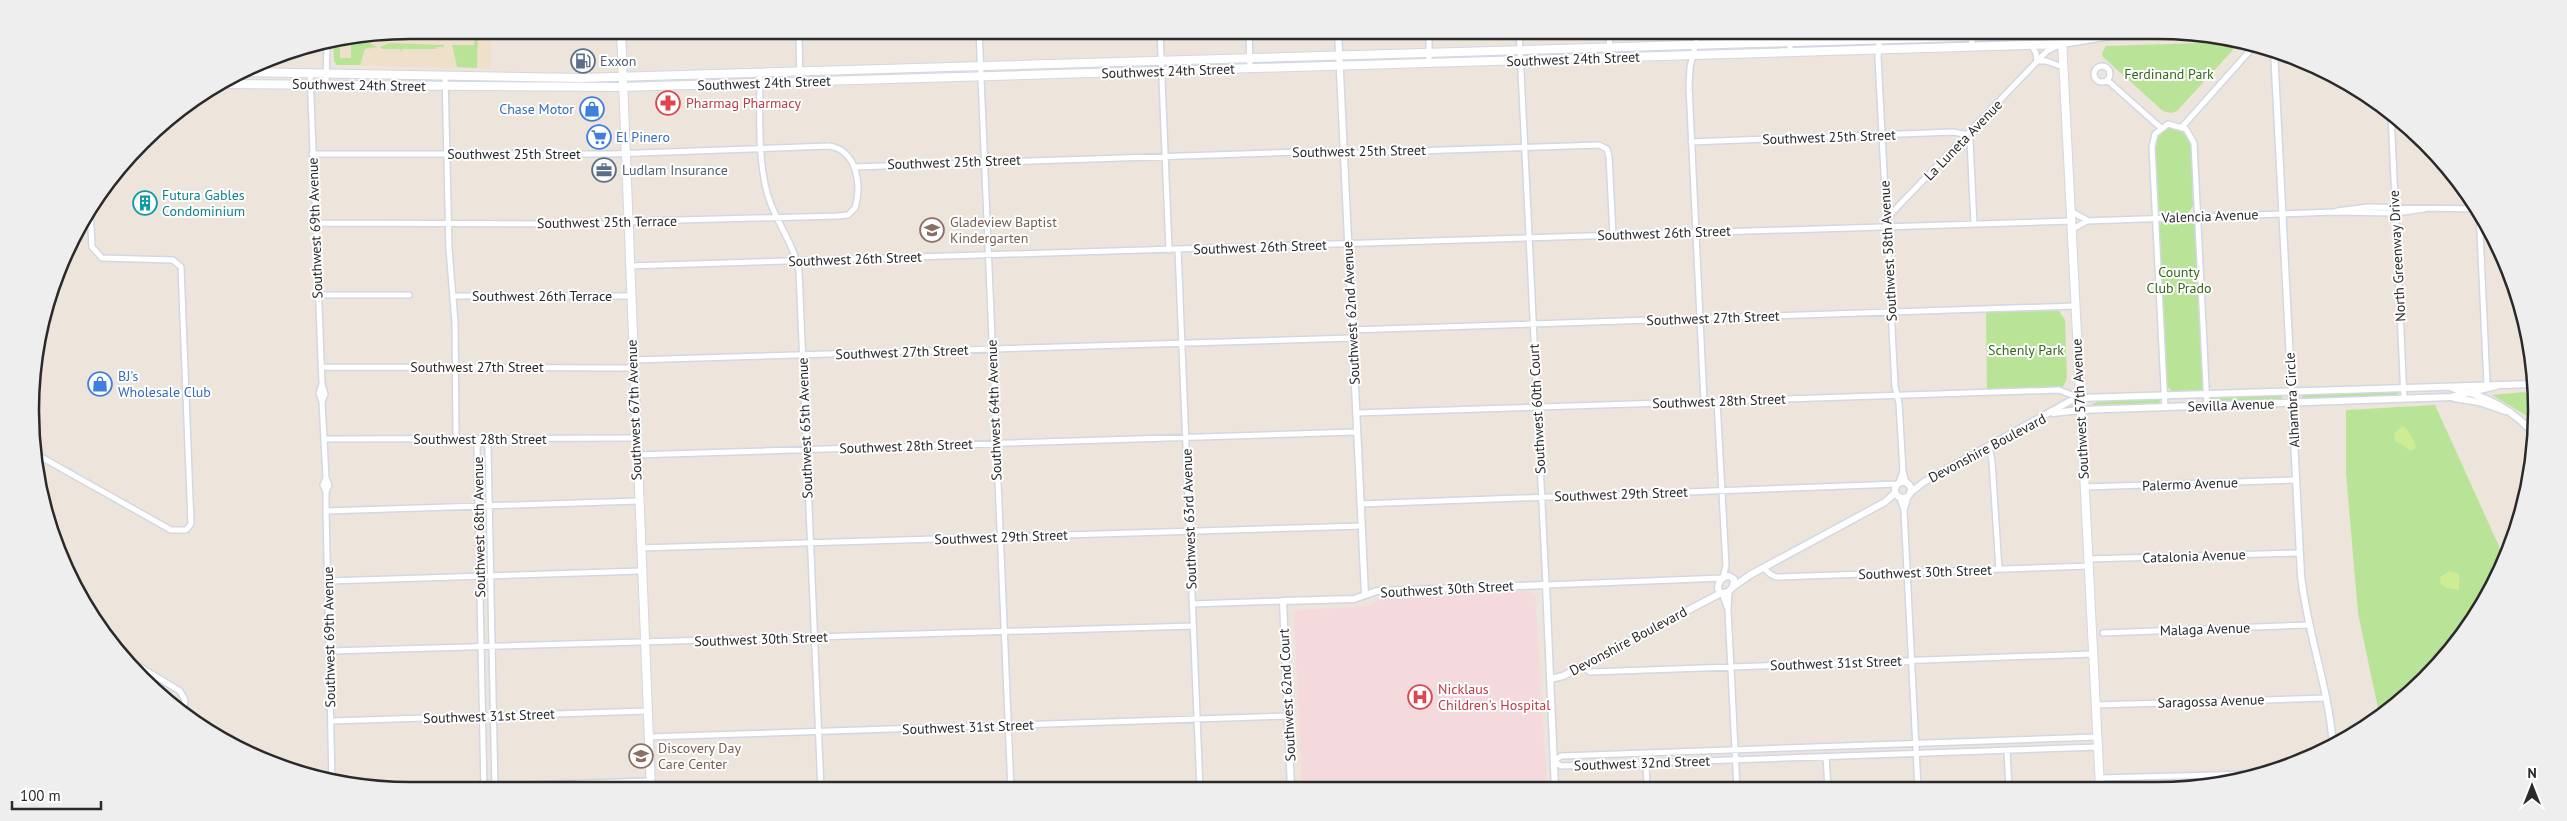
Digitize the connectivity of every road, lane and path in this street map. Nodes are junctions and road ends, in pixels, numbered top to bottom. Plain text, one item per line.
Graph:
1 (621, 39) edge
2 (799, 39) dead end
3 (979, 39) edge
4 (1160, 39) edge
5 (1249, 39) edge
6 (1338, 39) edge
7 (1429, 39) edge
8 (1519, 39) edge
9 (1610, 39) edge
10 (1698, 39) edge
11 (1879, 39) joint
12 (1971, 39) edge
13 (2062, 39) edge
14 (2093, 39) edge
15 (1790, 42) junction
16 (2062, 44) junction
17 (1697, 45) junction
18 (2031, 45) junction
19 (1610, 47) junction
20 (1972, 47) junction
21 (327, 48) edge
22 (1878, 49) junction
23 (1520, 50) junction
24 (2250, 50) edge
25 (1429, 52) junction
26 (1790, 52) junction
27 (1338, 55) junction
28 (1693, 55) junction
29 (1250, 58) junction
30 (1610, 58) junction
31 (2274, 58) edge
32 (1521, 60) junction
33 (1160, 61) junction
34 (2037, 61) junction
35 (1429, 63) junction
36 (980, 66) junction
37 (1339, 66) junction
38 (2063, 67) junction
39 (1250, 68) junction
40 (800, 71) junction
41 (1160, 71) junction
42 (257, 72) edge
43 (310, 72) junction
44 (326, 72) junction
45 (760, 72) junction
46 (445, 74) junction
47 (622, 76) junction
48 (980, 76) junction
49 (532, 78) junction
50 (2107, 80) dead end
51 (800, 82) junction
52 (760, 83) junction
53 (234, 84) edge
54 (310, 84) junction
55 (326, 84) junction
56 (444, 86) junction
57 (532, 87) junction
58 (622, 87) junction
59 (2391, 123) edge
60 (2182, 127) junction
61 (2161, 128) junction
62 (1967, 135) junction
63 (1882, 136) junction
64 (1691, 142) junction
65 (1525, 147) junction
66 (762, 148) junction
67 (1343, 152) junction
68 (625, 153) junction
69 (312, 154) junction
70 (446, 154) junction
71 (1164, 155) junction
72 (983, 161) junction
73 (854, 167) junction
74 (2395, 207) junction
75 (2424, 209) junction
76 (2469, 209) edge
77 (2070, 211) junction
78 (2334, 212) junction
79 (2396, 213) junction
80 (2282, 214) junction
81 (2197, 217) junction
82 (777, 218) junction
83 (1887, 218) junction
84 (2155, 218) junction
85 (2087, 220) junction
86 (2071, 221) junction
87 (91, 222) edge
88 (315, 223) junction
89 (626, 223) junction
90 (448, 224) junction
91 (1974, 224) junction
92 (1887, 226) junction
93 (2479, 227) edge
94 (2071, 230) junction
95 (1696, 232) junction
96 (1613, 235) junction
97 (1529, 238) junction
98 (1348, 244) junction
99 (1178, 249) junction
100 (1168, 250) junction
101 (987, 255) junction
102 (797, 261) junction
103 (628, 266) junction
104 (318, 295) junction
105 (410, 295) dead end
106 (454, 296) junction
107 (630, 296) junction
108 (2075, 306) junction
109 (1891, 312) junction
110 (1700, 318) junction
111 (1533, 324) junction
112 (1352, 330) junction
113 (1352, 338) junction
114 (1182, 344) junction
115 (992, 349) junction
116 (802, 355) junction
117 (632, 364) junction
118 (321, 367) junction
119 (454, 367) junction
120 (2487, 384) junction
121 (2527, 384) edge
122 (2499, 385) junction
123 (2446, 386) junction
124 (2404, 388) junction
125 (2291, 392) junction
126 (2470, 393) junction
127 (2206, 394) junction
128 (1897, 396) junction
129 (2164, 396) junction
130 (2451, 397) junction
131 (2080, 398) junction
132 (2404, 398) junction
133 (1717, 401) junction
134 (1704, 402) junction
135 (2292, 403) junction
136 (2207, 406) junction
137 (1537, 408) junction
138 (2165, 408) junction
139 (2080, 410) junction
140 (2508, 412) junction
141 (1356, 413) junction
142 (2051, 414) junction
143 (2525, 425) joint
144 (2527, 427) edge
145 (1356, 432) junction
146 (1185, 437) junction
147 (483, 438) junction
148 (636, 438) junction
149 (324, 439) junction
150 (456, 439) junction
151 (996, 443) junction
152 (1989, 447) junction
153 (806, 448) junction
154 (636, 455) junction
155 (42, 456) edge
156 (2296, 480) junction
157 (1924, 482) junction
158 (2084, 487) junction
159 (1900, 489) junction
160 (1722, 490) junction
161 (1909, 494) junction
162 (1542, 498) junction
163 (638, 501) junction
164 (1360, 504) junction
165 (478, 506) junction
166 (490, 506) junction
167 (326, 511) junction
168 (1904, 511) junction
169 (1362, 526) junction
170 (1190, 532) junction
171 (1000, 537) junction
172 (810, 543) junction
173 (640, 548) junction
174 (2299, 553) junction
175 (2088, 563) junction
176 (1726, 566) junction
177 (1764, 568) junction
178 (1999, 569) junction
179 (641, 571) junction
180 (1907, 572) junction
181 (1750, 575) junction
182 (480, 576) junction
183 (491, 576) junction
184 (1732, 576) junction
185 (1723, 578) junction
186 (1702, 579) junction
187 (328, 581) junction
188 (1546, 585) junction
189 (1724, 589) junction
190 (1365, 596) junction
191 (1283, 601) junction
192 (1192, 604) junction
193 (2308, 625) junction
194 (1193, 626) junction
195 (1004, 631) junction
196 (2103, 632) dead end
197 (814, 637) junction
198 (644, 642) junction
199 (482, 646) junction
200 (492, 646) junction
201 (330, 651) junction
202 (2093, 654) junction
203 (1912, 660) junction
204 (1582, 666) junction
205 (1731, 667) junction
206 (144, 669) edge
207 (1550, 679) junction
208 (2326, 698) junction
209 (184, 705) edge
210 (2096, 705) junction
211 (647, 711) junction
212 (483, 716) junction
213 (494, 716) junction
214 (1288, 716) junction
215 (1197, 720) junction
216 (331, 721) junction
217 (1008, 725) junction
218 (818, 732) junction
219 (649, 737) junction
220 (2097, 737) junction
221 (2332, 738) edge
222 (1916, 743) junction
223 (2098, 747) junction
224 (1735, 750) junction
225 (2007, 751) junction
226 (1916, 754) junction
227 (1826, 757) junction
228 (1736, 760) junction
229 (1554, 761) junction
230 (1646, 763) junction
231 (332, 774) edge
232 (2231, 775) edge
233 (2100, 778) junction
234 (650, 781) joint
235 (484, 782) edge
236 (495, 782) edge
237 (628, 782) edge
238 (820, 782) edge
239 (1011, 782) edge
240 (1200, 782) edge
241 (1291, 782) edge
242 (1555, 782) edge
243 (1646, 782) edge
244 (1737, 782) edge
245 (1828, 782) edge
246 (1918, 782) edge
247 (2009, 782) edge
248 (2100, 782) edge

1 - 47 main road, Southwest 67th Avenue
2 - 40 street
3 - 36 street, Southwest 64th Avenue
4 - 33 street
5 - 29 street
6 - 27 street, Southwest 62nd Avenue
7 - 25 street
8 - 23 street, Southwest 60th Court
9 - 19 street
10 - 17 street
11 - 15 main road, Southwest 24th Street
11 - 22 street, Southwest 58th Avenue
12 - 20 street
13 - 16 main road, Southwest 57th Avenue
14 - 16 street, Southwest 24th Street
15 - 17 main road, Southwest 24th Street
15 - 26 street
16 - 18 main road, Southwest 24th Street
16 - 34 street, La Luneta Avenue
16 - 38 main road, Southwest 57th Avenue
17 - 19 main road, Southwest 24th Street
17 - 28 street
18 - 20 main road, Southwest 24th Street
18 - 34 street
19 - 23 main road, Southwest 24th Street
19 - 30 street
20 - 22 main road, Southwest 24th Street
21 - 44 street
22 - 26 main road, Southwest 24th Street
22 - 63 street, Southwest 58th Avenue
23 - 25 main road, Southwest 24th Street
23 - 32 street, Southwest 60th Court
24 - 60 street
25 - 27 main road, Southwest 24th Street
25 - 35 street
26 - 28 main road, Southwest 24th Street
27 - 29 main road, Southwest 24th Street
27 - 37 street, Southwest 62nd Avenue
28 - 30 main road, Southwest 24th Street
28 - 64 street
29 - 33 main road, Southwest 24th Street
29 - 39 street
30 - 32 main road, Southwest 24th Street
31 - 80 street, Alhambra Circle
32 - 35 main road, Southwest 24th Street
32 - 65 street, Southwest 60th Court
33 - 36 main road, Southwest 24th Street
33 - 41 street
34 - 38 street
34 - 62 street, La Luneta Avenue
35 - 37 main road, Southwest 24th Street
36 - 40 main road, Southwest 24th Street
36 - 48 street, Southwest 64th Avenue
37 - 39 main road, Southwest 24th Street
37 - 67 street, Southwest 62nd Avenue
38 - 77 main road, Southwest 57th Avenue
39 - 41 main road, Southwest 24th Street
40 - 45 main road, Southwest 24th Street
40 - 51 street
41 - 48 main road, Southwest 24th Street
41 - 71 street
42 - 43 main road, Southwest 24th Street
43 - 44 main road, Southwest 24th Street
43 - 54 street, Southwest 69th Avenue
44 - 46 main road, Southwest 24th Street
44 - 55 street
45 - 47 main road, Southwest 24th Street
45 - 52 street, Southwest 65th Avenue
46 - 49 main road, Southwest 24th Street
46 - 56 street
47 - 49 main road, Southwest 24th Street
47 - 58 main road, Southwest 67th Avenue
48 - 51 main road, Southwest 24th Street
48 - 72 street, Southwest 64th Avenue
49 - 57 main road
50 - 61 street
51 - 52 main road, Southwest 24th Street
52 - 58 main road, Southwest 24th Street
52 - 66 street, Southwest 65th Avenue
53 - 54 main road, Southwest 24th Street
54 - 55 main road, Southwest 24th Street
54 - 69 street, Southwest 69th Avenue
55 - 56 main road, Southwest 24th Street
56 - 57 main road, Southwest 24th Street
56 - 70 street
57 - 58 main road, Southwest 24th Street
58 - 68 main road, Southwest 67th Avenue
59 - 74 street, North Greenway Drive
60 - 61 street
60 - 81 street
61 - 84 street
62 - 63 street, Southwest 25th Street
62 - 83 street, La Luneta Avenue
62 - 91 street
63 - 64 street, Southwest 25th Street
63 - 83 street, Southwest 58th Avenue
64 - 95 street
65 - 67 street, Southwest 25th Street
65 - 96 street, Southwest 25th Street
65 - 97 street, Southwest 60th Court
66 - 68 street, Southwest 25th Street
66 - 73 street, Southwest 25th Street
66 - 82 street, Southwest 65th Avenue
67 - 71 street, Southwest 25th Street
67 - 98 street, Southwest 62nd Avenue
68 - 70 street, Southwest 25th Street
68 - 89 main road, Southwest 67th Avenue
69 - 70 street, Southwest 25th Street
69 - 88 street, Southwest 69th Avenue
70 - 90 street
71 - 72 street, Southwest 25th Street
71 - 100 street
72 - 73 street, Southwest 25th Street
72 - 101 street, Southwest 64th Avenue
73 - 82 street, Southwest 25th Terrace
74 - 75 street, Valencia Avenue
74 - 78 street, Valencia Avenue
74 - 79 street, North Greenway Drive
75 - 76 street, Valencia Avenue
75 - 79 street, Valencia Avenue
77 - 85 street, Valencia Avenue
77 - 86 main road, Southwest 57th Avenue
78 - 79 street, Valencia Avenue
78 - 80 street, Valencia Avenue
79 - 124 street, North Greenway Drive
80 - 81 street, Valencia Avenue
80 - 125 street, Alhambra Circle
81 - 84 street, Valencia Avenue
81 - 127 street
82 - 89 street, Southwest 25th Terrace
82 - 102 street, Southwest 65th Avenue
83 - 92 street, Southwest 58th Avenue
84 - 85 street, Valencia Avenue
84 - 129 street
85 - 94 street
86 - 91 street, Southwest 26th Street
86 - 94 main road, Southwest 57th Avenue
87 - 155 street
88 - 90 street, Southwest 25th Terrace
88 - 104 street, Southwest 69th Avenue
89 - 90 street, Southwest 25th Terrace
89 - 103 main road, Southwest 67th Avenue
90 - 106 street
91 - 92 street, Southwest 26th Street
92 - 95 street, Southwest 26th Street
92 - 109 street, Southwest 58th Avenue
93 - 120 street
94 - 108 main road, Southwest 57th Avenue
95 - 96 street, Southwest 26th Street
95 - 110 street
96 - 97 street, Southwest 26th Street
97 - 98 street, Southwest 26th Street
97 - 111 street, Southwest 60th Court
98 - 99 street, Southwest 26th Street
98 - 112 street, Southwest 62nd Avenue
99 - 100 street, Southwest 26th Street
99 - 114 street, Southwest 63rd Avenue
100 - 101 street, Southwest 26th Street
101 - 102 street, Southwest 26th Street
101 - 115 street, Southwest 64th Avenue
102 - 103 street, Southwest 26th Street
102 - 116 street, Southwest 65th Avenue
103 - 107 main road, Southwest 67th Avenue
104 - 105 street
104 - 118 street, Southwest 69th Avenue
106 - 107 street, Southwest 26th Terrace
106 - 119 street
107 - 117 main road, Southwest 67th Avenue
108 - 109 street, Southwest 27th Street
108 - 131 main road, Southwest 57th Avenue
109 - 110 street, Southwest 27th Street
109 - 128 street, Southwest 58th Avenue
110 - 111 street, Southwest 27th Street
110 - 134 street
111 - 112 street, Southwest 27th Street
111 - 137 street, Southwest 60th Court
112 - 113 street, Southwest 62nd Avenue
113 - 114 street, Southwest 27th Street
113 - 141 street, Southwest 62nd Avenue
114 - 115 street, Southwest 27th Street
114 - 146 street, Southwest 63rd Avenue
115 - 116 street, Southwest 27th Street
115 - 151 street, Southwest 64th Avenue
116 - 117 street, Southwest 27th Street
116 - 153 street, Southwest 65th Avenue
117 - 119 street, Southwest 27th Street
117 - 148 main road, Southwest 67th Avenue
118 - 119 street, Southwest 27th Street
118 - 149 street, Southwest 69th Avenue
119 - 150 street
120 - 122 street, Sevilla Avenue
120 - 123 street, Sevilla Avenue
121 - 122 street, Sevilla Avenue
122 - 126 street, Sevilla Avenue
123 - 124 street, Sevilla Avenue
123 - 126 street
124 - 125 street, Sevilla Avenue
124 - 132 street, North Greenway Drive
125 - 127 street, Sevilla Avenue
125 - 135 street, Alhambra Circle
126 - 130 street, Sevilla Avenue
126 - 140 street
127 - 129 street, Sevilla Avenue
127 - 136 street
128 - 131 street, Southwest 28th Street
128 - 133 street, Southwest 28th Street
128 - 159 street, Southwest 58th Avenue
129 - 131 street, Sevilla Avenue
129 - 138 street
130 - 132 street, Sevilla Avenue
130 - 140 street
131 - 139 main road, Southwest 57th Avenue
131 - 142 street, Devonshire Boulevard
132 - 135 street, Sevilla Avenue
133 - 134 street, Southwest 28th Street
133 - 160 street
134 - 137 street, Southwest 28th Street
135 - 136 street, Sevilla Avenue
135 - 156 street, Alhambra Circle
136 - 138 street, Sevilla Avenue
137 - 141 street, Southwest 28th Street
137 - 162 street, Southwest 60th Court
138 - 139 street, Sevilla Avenue
139 - 142 street, Devonshire Boulevard
139 - 158 main road, Southwest 57th Avenue
140 - 143 street
141 - 145 street, Southwest 62nd Avenue
142 - 152 street, Devonshire Boulevard
143 - 144 street
145 - 146 street, Southwest 28th Street
145 - 164 street, Southwest 62nd Avenue
146 - 151 street, Southwest 28th Street
146 - 170 street, Southwest 63rd Avenue
147 - 148 street, Southwest 28th Street
147 - 150 street, Southwest 28th Street
147 - 165 street, Southwest 68th Avenue
147 - 166 street, Southwest 68th Avenue
148 - 154 main road, Southwest 67th Avenue
149 - 150 street, Southwest 28th Street
149 - 167 street, Southwest 69th Avenue
151 - 153 street, Southwest 28th Street
151 - 171 street, Southwest 64th Avenue
152 - 157 street, Devonshire Boulevard
152 - 178 street
153 - 154 street, Southwest 28th Street
153 - 172 street, Southwest 65th Avenue
154 - 163 main road, Southwest 67th Avenue
156 - 158 street, Palermo Avenue
156 - 174 street, Alhambra Circle
157 - 159 street, Devonshire Boulevard
157 - 161 street, Devonshire Boulevard
158 - 175 main road, Southwest 57th Avenue
159 - 160 street, Southwest 29th Street
159 - 161 street
159 - 161 street
159 - 168 street
159 - 177 street, Devonshire Boulevard
160 - 162 street, Southwest 29th Street
160 - 176 street
161 - 168 street
162 - 164 street, Southwest 29th Street
162 - 188 street, Southwest 60th Court
163 - 166 street
163 - 173 main road, Southwest 67th Avenue
164 - 169 street, Southwest 62nd Avenue
165 - 166 street
165 - 167 street
165 - 182 street, Southwest 68th Avenue
166 - 183 street, Southwest 68th Avenue
167 - 187 street, Southwest 69th Avenue
168 - 180 street
169 - 170 street, Southwest 29th Street
169 - 190 street, Southwest 62nd Avenue
170 - 171 street, Southwest 29th Street
170 - 192 street, Southwest 63rd Avenue
171 - 172 street, Southwest 29th Street
171 - 195 street, Southwest 64th Avenue
172 - 173 street, Southwest 29th Street
172 - 197 street, Southwest 65th Avenue
173 - 179 main road, Southwest 67th Avenue
174 - 175 street, Catalonia Avenue
174 - 193 street, Alhambra Circle
175 - 178 street, Southwest 30th Street
175 - 202 main road, Southwest 57th Avenue
176 - 184 street
176 - 185 street
177 - 180 street, Southwest 30th Street
177 - 181 street, Devonshire Boulevard
178 - 180 street, Southwest 30th Street
179 - 183 street
179 - 198 main road, Southwest 67th Avenue
180 - 203 street
181 - 184 street, Devonshire Boulevard
181 - 189 street, Devonshire Boulevard
182 - 183 street
182 - 187 street
182 - 199 street, Southwest 68th Avenue
183 - 200 street, Southwest 68th Avenue
184 - 185 street, Devonshire Boulevard
184 - 189 street
185 - 186 street, Southwest 30th Street
185 - 189 street
186 - 188 street, Southwest 30th Street
186 - 189 street, Southwest 30th Street
187 - 201 street, Southwest 69th Avenue
188 - 190 street, Southwest 30th Street
188 - 207 street, Southwest 60th Court
189 - 204 street, Devonshire Boulevard
189 - 205 street
190 - 191 street, Southwest 30th Street
191 - 192 street, Southwest 30th Street
191 - 214 street, Southwest 62nd Court
192 - 194 street, Southwest 63rd Avenue
193 - 196 street, Malaga Avenue
193 - 208 street, Alhambra Circle
194 - 195 street, Southwest 30th Street
194 - 215 street, Southwest 63rd Avenue
195 - 197 street, Southwest 30th Street
195 - 217 street, Southwest 64th Avenue
197 - 198 street, Southwest 30th Street
197 - 218 street, Southwest 65th Avenue
198 - 200 street, Southwest 30th Street
198 - 211 main road, Southwest 67th Avenue
199 - 200 street, Southwest 30th Street
199 - 201 street, Southwest 30th Street
199 - 212 street, Southwest 68th Avenue
200 - 213 street, Southwest 68th Avenue
201 - 216 street, Southwest 69th Avenue
202 - 203 street, Southwest 31st Street
202 - 210 main road, Southwest 57th Avenue
203 - 205 street, Southwest 31st Street
203 - 222 street
204 - 205 street, Southwest 31st Street
204 - 207 street, Devonshire Boulevard
205 - 224 street
206 - 209 street
207 - 229 street, Southwest 60th Court
208 - 210 street, Saragossa Avenue
208 - 221 street, Alhambra Circle
210 - 220 main road, Southwest 57th Avenue
211 - 213 street, Southwest 31st Street
211 - 219 main road, Southwest 67th Avenue
212 - 213 street, Southwest 31st Street
212 - 216 street, Southwest 31st Street
212 - 235 street, Southwest 68th Avenue
213 - 236 street, Southwest 68th Avenue
214 - 215 street, Southwest 31st Street
214 - 241 street, Southwest 62nd Court
215 - 217 street, Southwest 31st Street
215 - 240 street, Southwest 63rd Avenue
216 - 231 street, Southwest 69th Avenue
217 - 218 street, Southwest 31st Street
217 - 239 street, Southwest 64th Avenue
218 - 219 street, Southwest 31st Street
218 - 238 street, Southwest 65th Avenue
219 - 234 main road, Southwest 67th Avenue
220 - 222 street, Southwest 32nd Street
220 - 223 main road, Southwest 57th Avenue
222 - 224 street, Southwest 32nd Street
222 - 226 street
223 - 225 street, Southwest 32nd Street
223 - 233 main road, Southwest 57th Avenue
224 - 228 street
224 - 229 street, Southwest 32nd Street
225 - 226 street, Southwest 32nd Street
225 - 247 street
226 - 227 street, Southwest 32nd Street
226 - 246 street
227 - 228 street, Southwest 32nd Street
227 - 245 street
228 - 230 street, Southwest 32nd Street
228 - 244 street
229 - 230 street, Southwest 32nd Street
229 - 242 street, Southwest 60th Court
230 - 243 street
232 - 233 street
233 - 248 main road, Southwest 57th Avenue
234 - 237 street

